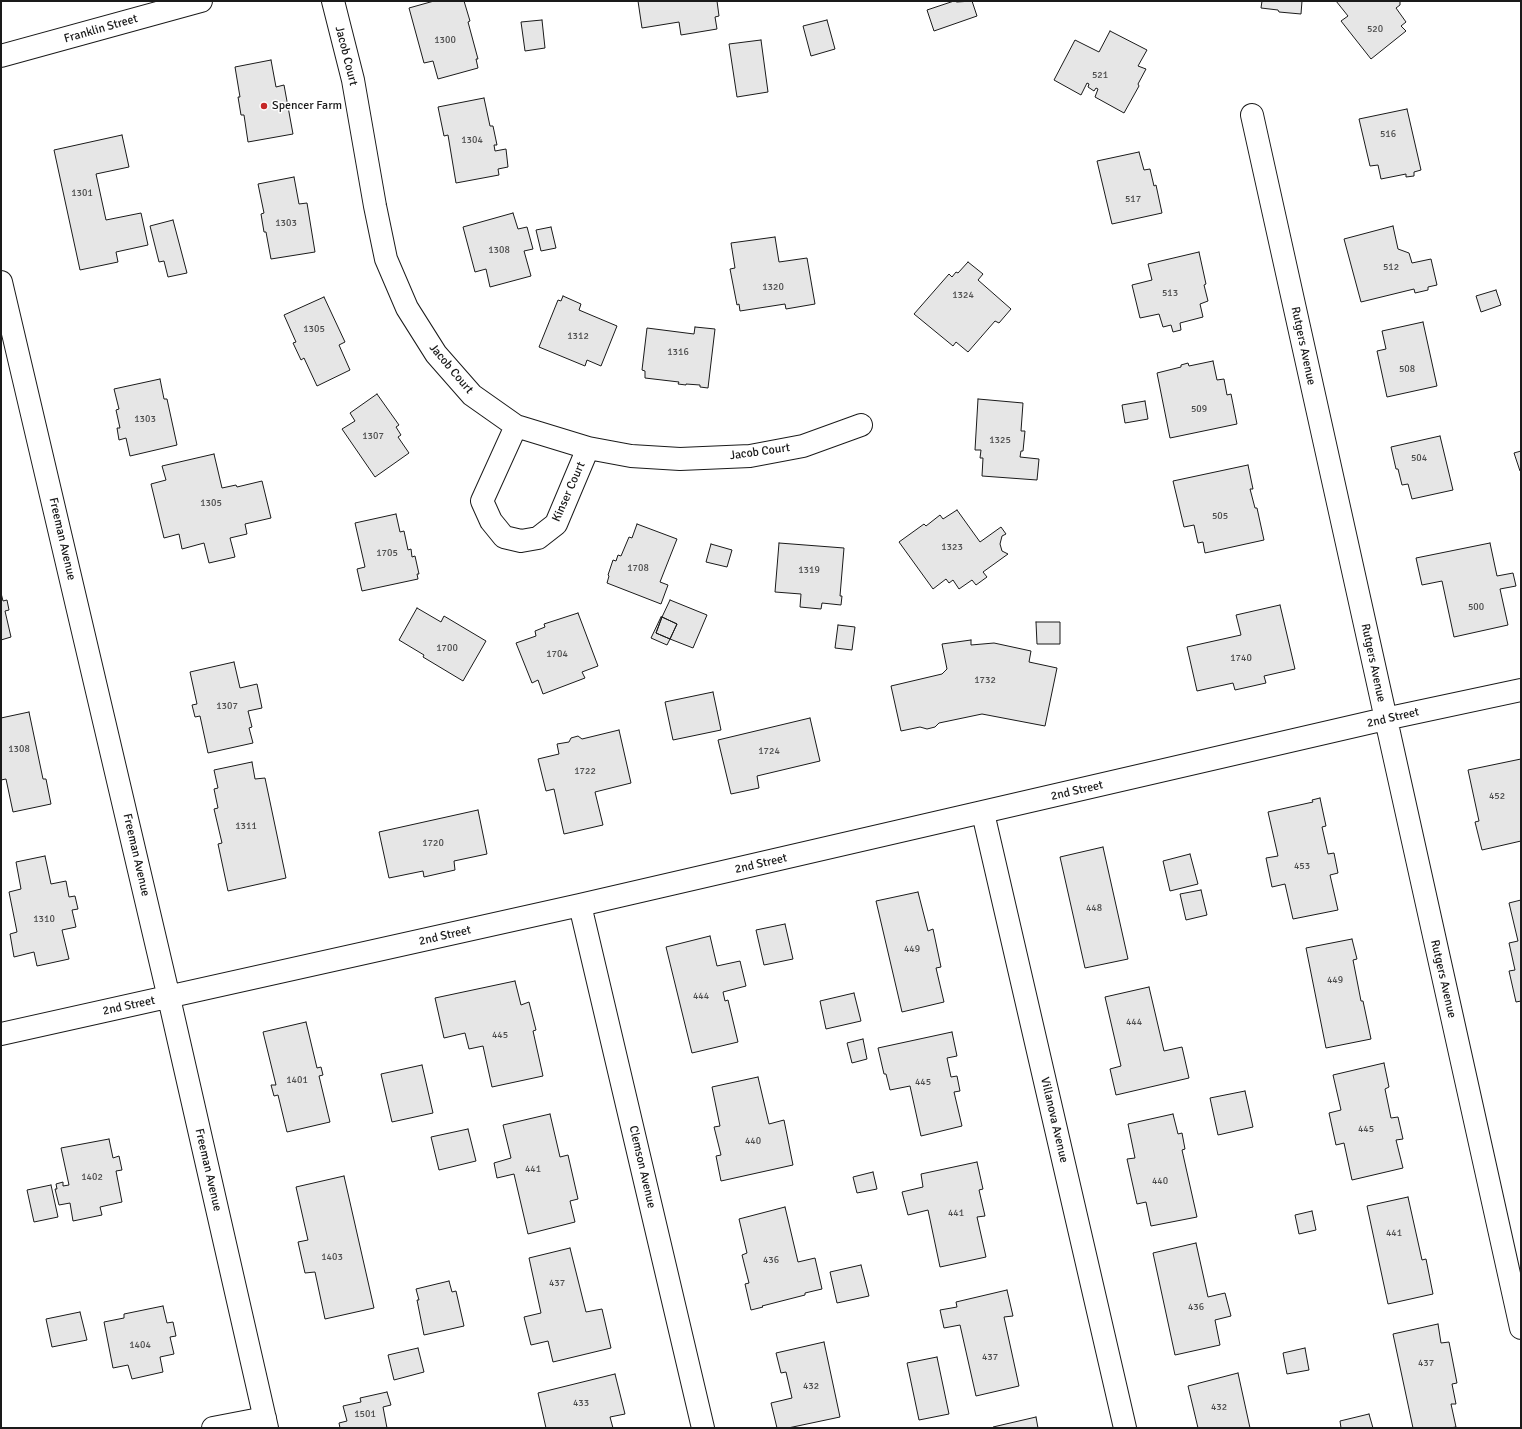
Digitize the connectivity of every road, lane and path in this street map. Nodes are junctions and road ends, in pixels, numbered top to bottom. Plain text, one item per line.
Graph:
1 (201, 1) edge
2 (333, 1) edge
3 (1, 56) edge
4 (1252, 114) dead end
5 (1, 282) edge
6 (861, 425) dead end
7 (516, 426) junction
8 (588, 448) junction
9 (1521, 690) edge
10 (1385, 719) junction
11 (983, 813) junction
12 (580, 905) junction
13 (169, 998) junction
14 (1, 1034) edge
15 (1521, 1328) edge
16 (266, 1423) edge
17 (213, 1428) edge
18 (703, 1428) edge
19 (1125, 1428) edge

1 - 3 street, Franklin Street
2 - 7 street, Jacob Court
4 - 10 street, Rutgers Avenue
5 - 13 street, Freeman Avenue
6 - 8 street, Jacob Court
7 - 8 street, Jacob Court
7 - 8 street, Kinser Court
9 - 10 street, 2nd Street
10 - 11 street, 2nd Street
10 - 15 street, Rutgers Avenue
11 - 12 street, 2nd Street
11 - 19 street, Villanova Avenue
12 - 13 street, 2nd Street
12 - 18 street, Clemson Avenue
13 - 14 street, 2nd Street
13 - 16 street, Freeman Avenue
16 - 17 street

